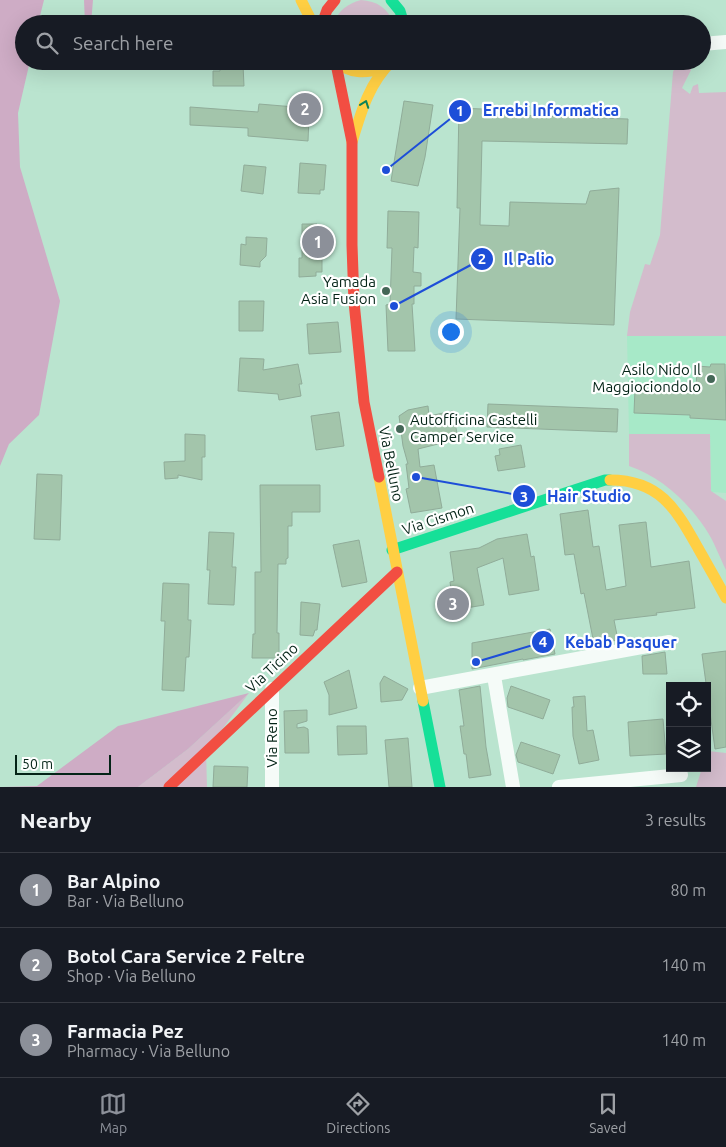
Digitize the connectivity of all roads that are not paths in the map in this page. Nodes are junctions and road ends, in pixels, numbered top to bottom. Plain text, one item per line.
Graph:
1 (301, 0) edge
2 (336, 0) edge
3 (391, 0) edge
4 (308, 15) edge
5 (325, 15) edge
6 (403, 15) edge
7 (726, 42) edge
8 (711, 43) edge
9 (337, 70) edge
10 (347, 70) edge
11 (376, 70) edge
12 (384, 70) edge
13 (352, 142) junction
14 (392, 550) junction
15 (396, 572) junction
16 (726, 598) edge
17 (669, 642) dead end
18 (494, 676) junction
19 (420, 688) junction
20 (272, 689) junction
21 (681, 775) dead end
22 (588, 785) edge
23 (169, 787) edge
24 (272, 787) edge
25 (440, 787) edge
26 (513, 787) edge
27 (559, 787) edge

1 - 4 main road
2 - 5 main road
3 - 6 main road
7 - 8 street
9 - 13 main road, Via Belluno
10 - 11 main road, Via Belluno
13 -> 12 main road, Via Belluno
13 - 14 main road, Via Belluno
14 - 15 main road, Via Belluno
14 - 16 main road, Via Cismon
15 - 19 main road, Via Belluno
15 - 20 main road, Via Ticino
17 - 18 street
18 - 19 street
18 - 26 street
19 - 25 main road, Via Belluno
20 - 23 main road, Via Ticino
20 - 24 street, Via Reno
21 - 22 street
22 - 27 street

